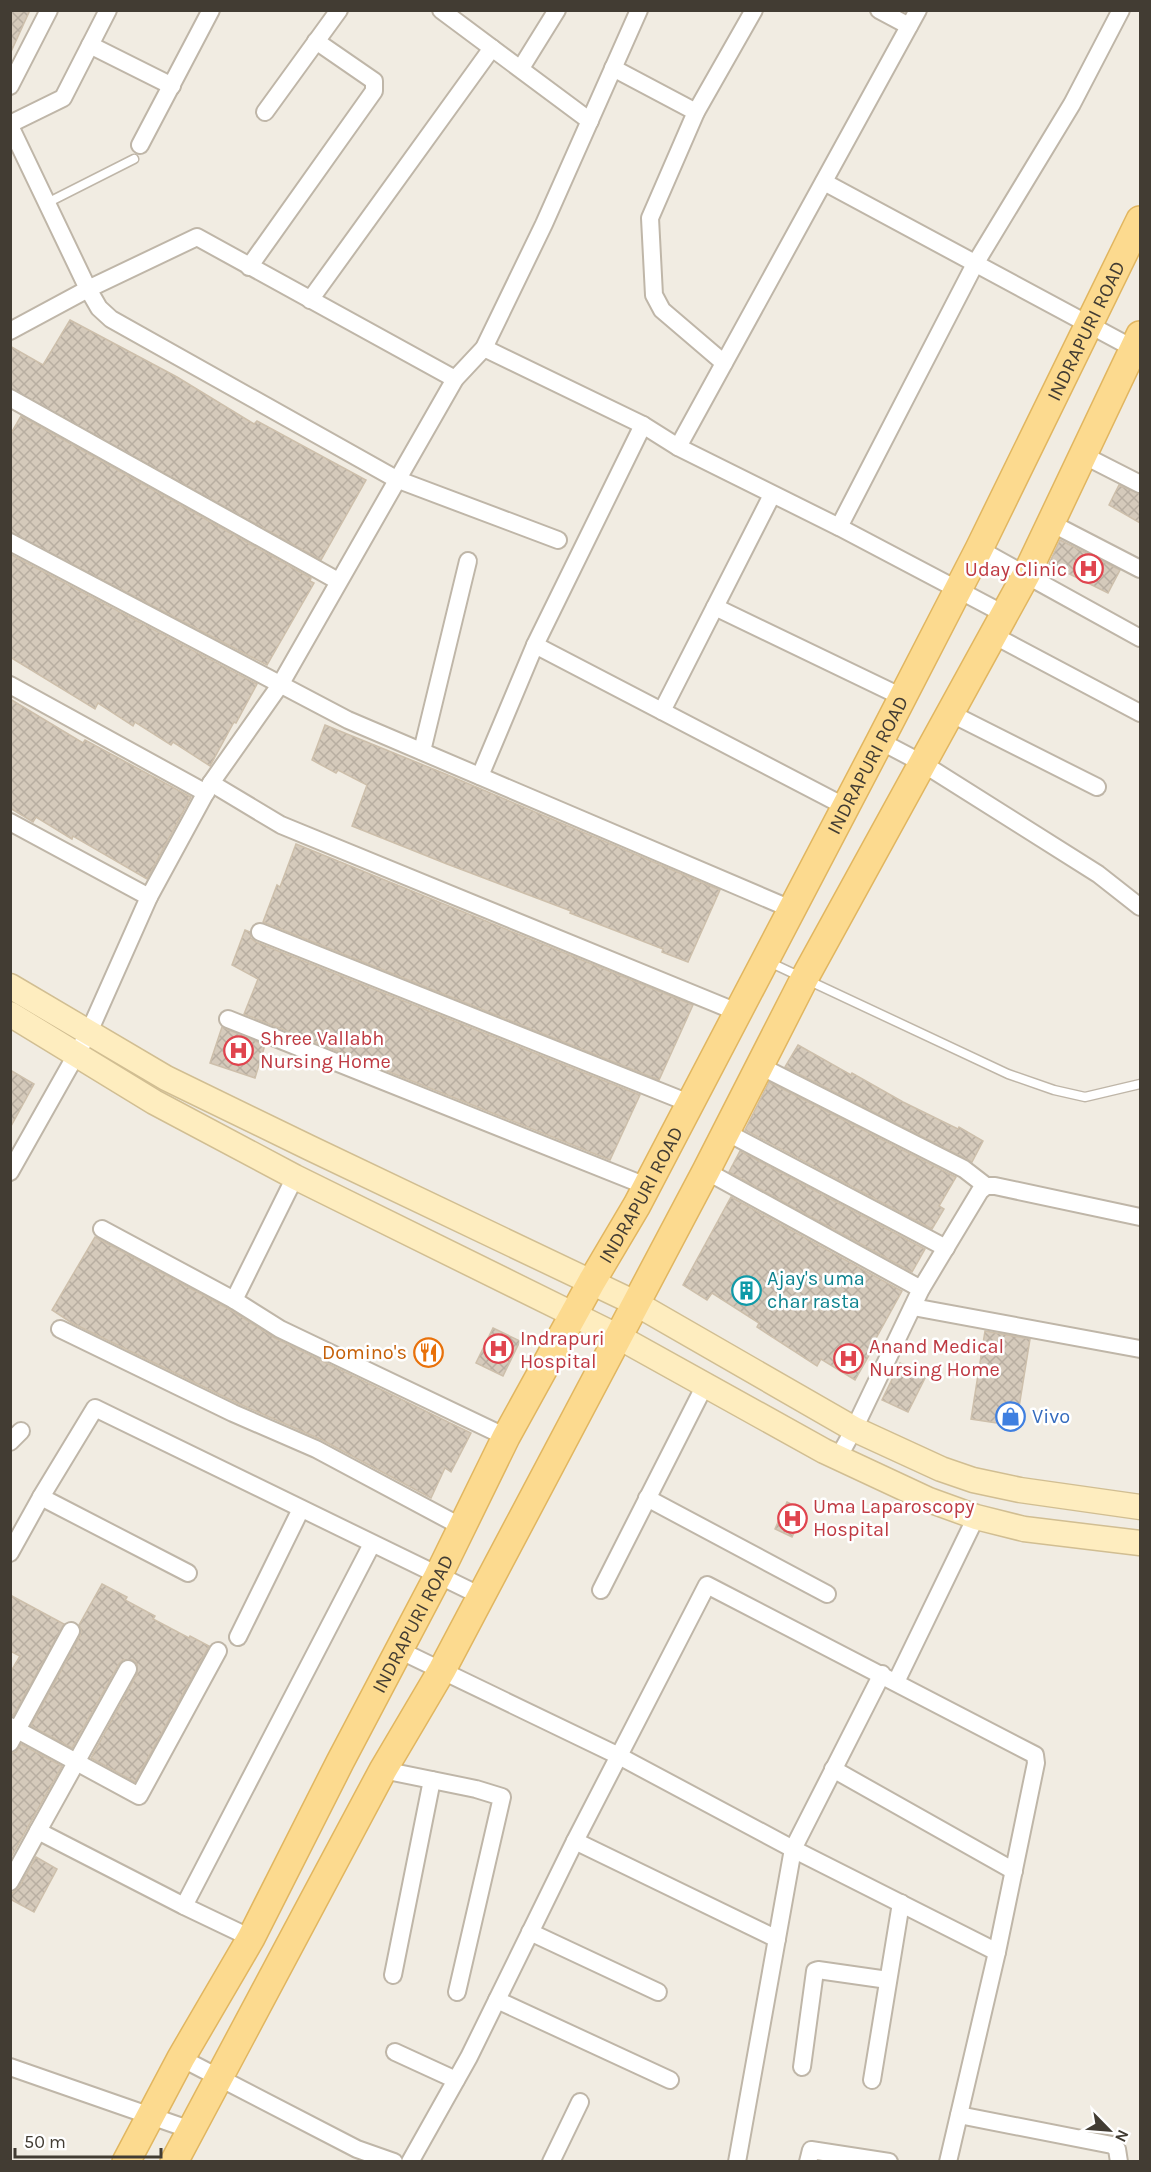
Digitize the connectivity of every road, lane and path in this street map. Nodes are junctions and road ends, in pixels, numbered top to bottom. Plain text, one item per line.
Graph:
1 (49, 10) edge
2 (108, 10) edge
3 (211, 10) edge
4 (339, 10) edge
5 (441, 10) edge
6 (557, 10) edge
7 (639, 10) edge
8 (754, 10) edge
9 (879, 10) edge
10 (918, 10) edge
11 (1121, 10) edge
12 (909, 26) junction
13 (316, 41) junction
14 (90, 45) junction
15 (492, 48) junction
16 (521, 68) junction
17 (613, 68) junction
18 (10, 86) edge
19 (172, 86) junction
20 (265, 112) dead end
21 (696, 112) junction
22 (590, 121) junction
23 (10, 125) edge
24 (137, 152) joint
25 (824, 182) junction
26 (47, 203) junction
27 (1140, 220) edge
28 (975, 264) junction
29 (249, 267) junction
30 (88, 289) junction
31 (310, 300) junction
32 (1089, 326) junction
33 (10, 331) edge
34 (1138, 346) edge
35 (484, 348) junction
36 (724, 363) junction
37 (455, 379) junction
38 (10, 398) edge
39 (643, 425) junction
40 (678, 447) junction
41 (1083, 455) junction
42 (396, 479) junction
43 (1140, 484) edge
44 (772, 495) junction
45 (1051, 523) junction
46 (839, 527) junction
47 (558, 540) dead end
48 (10, 542) edge
49 (979, 549) junction
50 (468, 561) dead end
51 (1140, 569) edge
52 (1026, 575) junction
53 (338, 581) junction
54 (958, 589) junction
55 (715, 607) junction
56 (999, 625) junction
57 (1140, 638) edge
58 (535, 645) junction
59 (10, 685) edge
60 (280, 685) junction
61 (902, 697) junction
62 (662, 711) junction
63 (950, 713) junction
64 (1140, 713) edge
65 (880, 741) junction
66 (422, 751) junction
67 (922, 763) junction
68 (480, 776) junction
69 (1097, 787) dead end
70 (208, 788) junction
71 (844, 806) junction
72 (10, 822) edge
73 (149, 897) junction
74 (1140, 907) edge
75 (791, 909) junction
76 (260, 932) dead end
77 (765, 959) junction
78 (804, 979) junction
79 (10, 986) edge
80 (737, 1012) junction
81 (10, 1014) edge
82 (228, 1019) dead end
83 (89, 1032) junction
84 (77, 1054) junction
85 (760, 1066) junction
86 (1140, 1084) edge
87 (689, 1103) junction
88 (726, 1132) junction
89 (706, 1171) junction
90 (10, 1172) edge
91 (295, 1177) junction
92 (646, 1186) junction
93 (986, 1186) junction
94 (1140, 1217) edge
95 (102, 1229) dead end
96 (946, 1248) junction
97 (592, 1281) junction
98 (921, 1289) junction
99 (234, 1300) junction
100 (635, 1303) junction
101 (913, 1307) junction
102 (574, 1314) junction
103 (60, 1329) dead end
104 (617, 1336) junction
105 (1140, 1349) edge
106 (705, 1385) junction
107 (854, 1429) junction
108 (506, 1437) junction
109 (838, 1458) junction
110 (41, 1497) junction
111 (647, 1498) junction
112 (1099, 1502) junction
113 (1140, 1507) edge
114 (301, 1509) junction
115 (976, 1517) junction
116 (462, 1527) junction
117 (15, 1534) edge
118 (1096, 1536) junction
119 (1140, 1543) edge
120 (372, 1544) junction
121 (10, 1553) edge
122 (188, 1573) dead end
123 (438, 1576) junction
124 (601, 1590) dead end
125 (827, 1594) dead end
126 (481, 1596) junction
127 (71, 1631) dead end
128 (238, 1637) dead end
129 (399, 1650) junction
130 (218, 1651) dead end
131 (128, 1669) dead end
132 (442, 1670) junction
133 (889, 1678) junction
134 (13, 1733) edge
135 (619, 1756) junction
136 (76, 1762) junction
137 (833, 1769) junction
138 (383, 1770) junction
139 (432, 1780) junction
140 (38, 1831) junction
141 (574, 1841) junction
142 (793, 1849) junction
143 (1014, 1871) junction
144 (10, 1882) edge
145 (901, 1903) junction
146 (184, 1906) junction
147 (530, 1932) junction
148 (251, 1938) junction
149 (777, 1939) junction
150 (997, 1952) junction
151 (393, 1976) dead end
152 (888, 1980) junction
153 (457, 1992) dead end
154 (658, 1992) dead end
155 (497, 2000) junction
156 (394, 2052) dead end
157 (182, 2058) junction
158 (10, 2067) edge
159 (802, 2067) dead end
160 (218, 2077) junction
161 (456, 2080) junction
162 (670, 2080) dead end
163 (872, 2080) dead end
164 (580, 2102) dead end
165 (151, 2115) junction
166 (959, 2115) junction
167 (191, 2130) junction
168 (354, 2155) edge
169 (126, 2162) edge
170 (174, 2162) edge
171 (394, 2162) edge
172 (410, 2162) edge
173 (551, 2162) edge
174 (737, 2162) edge
175 (808, 2162) edge
176 (889, 2162) edge
177 (948, 2162) edge
178 (1119, 2162) edge

1 - 18 street
2 - 14 street
3 - 19 street
4 - 13 street
5 - 15 street
6 - 16 street
7 - 17 street
8 - 21 street
9 - 12 street
10 - 12 street
11 - 28 street
12 - 25 street
13 - 20 street
13 - 29 street
14 - 19 street
14 - 23 street
15 - 16 street
15 - 31 street
16 - 22 street
17 - 21 street
17 - 22 street
19 - 24 street
21 - 36 street
22 - 35 street
23 - 26 street
24 - 26 lane
25 - 28 street
25 - 36 street
26 - 30 street
27 - 32 main road, INDRAPURI ROAD
28 - 32 street
28 - 46 street
29 - 30 street
29 - 31 street
30 - 33 street
30 - 42 street
31 - 37 street
32 - 34 street
32 - 49 main road, INDRAPURI ROAD
34 - 41 main road
35 - 37 street
35 - 39 street
36 - 40 street
37 - 42 street
38 - 53 street
39 - 40 street
39 - 58 street
40 - 44 street
41 - 43 street
41 - 45 main road
42 - 47 street
42 - 53 street
44 - 46 street
44 - 55 street
45 - 51 street
45 - 52 main road
46 - 54 street
48 - 60 street
49 - 52 street
49 - 54 main road, INDRAPURI ROAD
50 - 66 street
52 - 56 main road
52 - 57 street
53 - 60 street
54 - 56 street
54 - 61 main road, INDRAPURI ROAD
55 - 61 street
55 - 62 street
56 - 63 main road
56 - 64 street
58 - 62 street
58 - 68 street
59 - 70 street
60 - 66 street
60 - 70 street
61 - 65 main road, INDRAPURI ROAD
62 - 71 street
63 - 67 main road
63 - 69 street
65 - 67 street
65 - 71 main road, INDRAPURI ROAD
66 - 68 street
67 - 74 street
67 - 78 main road
68 - 75 street
70 - 73 street
70 - 80 street
71 - 75 main road, INDRAPURI ROAD
72 - 73 street
73 - 83 street
75 - 77 main road, INDRAPURI ROAD
76 - 87 street
77 - 78 lane
77 - 80 main road, INDRAPURI ROAD
78 - 85 main road
78 - 86 lane
79 - 83 street
80 - 87 main road, INDRAPURI ROAD
81 - 84 street
82 - 92 street
83 - 84 street
83 - 97 street
84 - 90 street
84 - 91 street
85 - 88 main road
85 - 93 street
87 - 92 main road, INDRAPURI ROAD
88 - 89 main road
88 - 96 street
89 - 98 street
89 - 100 main road
91 - 99 street
91 - 102 street
92 - 97 main road, INDRAPURI ROAD
93 - 94 street
93 - 96 street
95 - 99 street
96 - 98 street
97 - 100 street
97 - 102 main road, INDRAPURI ROAD
98 - 101 street
99 - 108 street
100 - 104 main road
100 - 107 street
101 - 105 street
101 - 107 street
102 - 104 street
102 - 108 main road, INDRAPURI ROAD
103 - 116 street
104 - 106 street
104 - 126 main road
106 - 109 street
106 - 111 street
107 - 109 street
107 - 112 street
108 - 116 main road, INDRAPURI ROAD
109 - 115 street
110 - 114 street
110 - 117 street
110 - 122 street
111 - 124 street
111 - 125 street
112 - 113 street
112 - 118 street
114 - 120 street
114 - 128 street
115 - 118 street
115 - 133 street
116 - 123 main road, INDRAPURI ROAD
117 - 121 street
118 - 119 street
120 - 123 street
120 - 146 street
123 - 126 street
123 - 129 main road, INDRAPURI ROAD
126 - 132 main road
127 - 134 street
129 - 132 street
129 - 148 main road, INDRAPURI ROAD
130 - 136 street
131 - 136 street
132 - 135 street
132 - 138 main road
133 - 135 street
133 - 137 street
133 - 143 street
134 - 136 street
135 - 141 street
135 - 142 street
136 - 140 street
137 - 142 street
137 - 143 street
138 - 139 street
138 - 160 main road
139 - 151 street
139 - 153 street
140 - 144 street
140 - 146 street
141 - 147 street
141 - 149 street
142 - 145 street
142 - 149 street
143 - 150 street
145 - 150 street
145 - 152 street
146 - 148 street
147 - 154 street
147 - 155 street
148 - 157 main road, INDRAPURI ROAD
149 - 174 street
150 - 166 street
152 - 159 street
152 - 163 street
155 - 161 street
155 - 162 street
156 - 161 street
157 - 160 street
157 - 165 main road, INDRAPURI ROAD
158 - 165 street
160 - 167 main road
160 - 168 street
161 - 172 street
164 - 173 street
165 - 167 street
165 - 169 main road, INDRAPURI ROAD
166 - 177 street
166 - 178 street
167 - 170 main road
168 - 171 street
175 - 176 street

